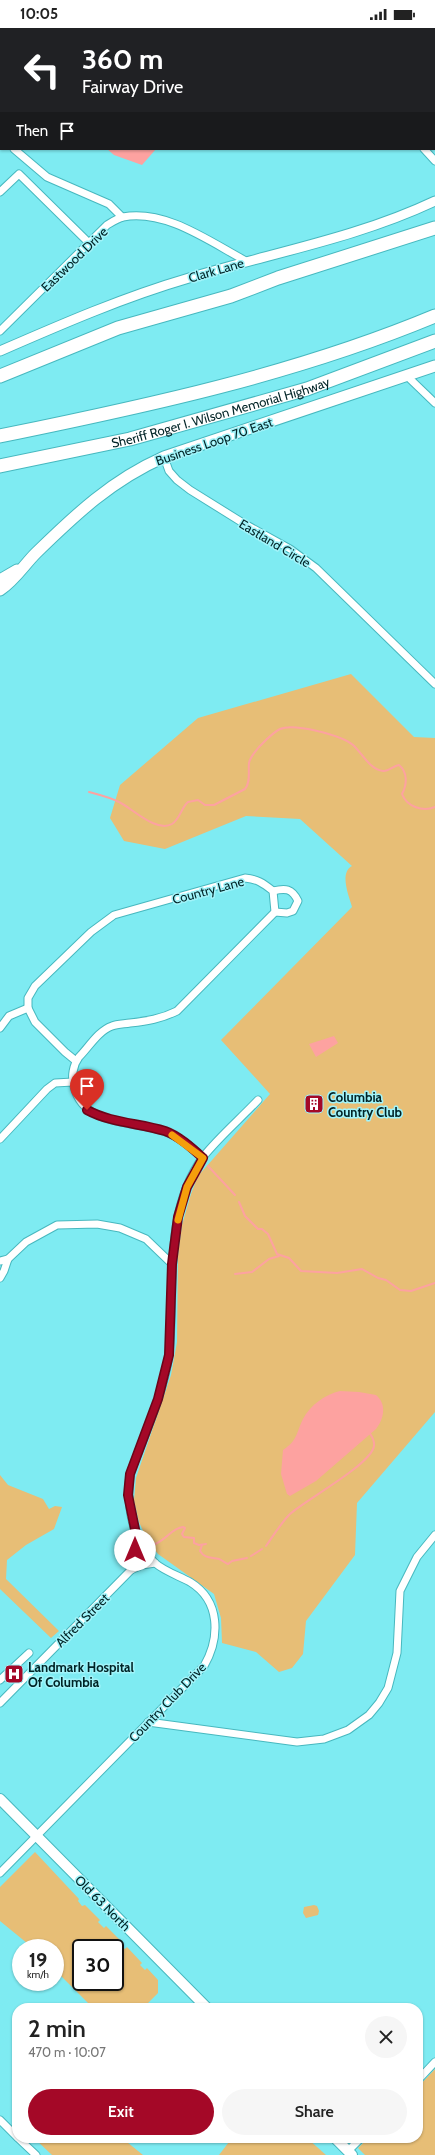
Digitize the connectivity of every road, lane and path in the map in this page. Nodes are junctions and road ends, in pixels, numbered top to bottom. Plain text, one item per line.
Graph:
1 (15, 150) edge
2 (425, 150) edge
3 (435, 161) edge
4 (0, 192) edge
5 (435, 201) edge
6 (122, 217) junction
7 (435, 228) edge
8 (89, 243) junction
9 (246, 261) junction
10 (435, 316) edge
11 (0, 331) edge
12 (435, 341) edge
13 (0, 351) edge
14 (435, 366) edge
15 (0, 376) edge
16 (407, 376) junction
17 (435, 403) edge
18 (0, 436) edge
19 (164, 457) junction
20 (0, 466) edge
21 (23, 567) junction
22 (0, 580) edge
23 (0, 590) edge
24 (435, 684) edge
25 (272, 891) junction
26 (275, 912) junction
27 (28, 1008) junction
28 (0, 1028) edge
29 (76, 1061) junction
30 (73, 1082) junction
31 (258, 1100) dead end
32 (0, 1140) edge
33 (203, 1158) junction
34 (4, 1260) edge
35 (172, 1264) junction
36 (0, 1278) edge
37 (136, 1534) junction
38 (435, 1535) edge
39 (155, 1563) junction
40 (131, 1570) junction
41 (29, 1653) dead end
42 (0, 1680) edge
43 (0, 1703) edge
44 (148, 1722) junction
45 (0, 1799) edge
46 (37, 1836) junction
47 (0, 1873) edge
48 (202, 2003) edge
49 (435, 2062) edge
50 (423, 2075) edge
51 (0, 2120) edge
52 (12, 2131) edge
53 (24, 2143) edge
54 (341, 2143) edge
55 (357, 2143) edge
56 (350, 2153) edge
57 (36, 2155) edge

1 - 6 street
2 - 3 street
4 - 8 street
5 - 9 street, Clark Lane
6 - 8 street, Eastwood Drive
6 - 9 street, Eastwood Drive
7 - 15 highway
8 - 11 street, Eastwood Drive
9 - 13 street, Clark Lane
10 - 18 highway, Sheriff Roger I. Wilson Memorial Highway
12 - 20 highway, Sheriff Roger I. Wilson Memorial Highway
14 - 16 main road, Business Loop 70 East
16 - 17 street
16 - 19 main road, Business Loop 70 East
19 - 21 main road, Business Loop 70 East
19 - 24 street, Eastland Circle
21 - 22 main road, Business Loop 70 East
21 - 23 main road, Business Loop 70 East
25 - 26 street
25 - 26 street
25 - 27 street, Country Lane
26 - 29 street
27 - 28 street
27 - 29 street
29 - 30 street
30 - 32 street
30 - 33 street
31 - 33 street, Country Club Drive
33 - 35 street, Country Club Drive
34 - 35 street
34 - 36 street
35 - 37 street, Country Club Drive
37 - 39 street, Country Club Drive
37 - 40 street
38 - 44 street
39 - 40 street, Alfred Street
39 - 44 street, Country Club Drive
40 - 43 street, Alfred Street
41 - 42 street
44 - 46 street, Country Club Drive
45 - 46 main road, Old 63 North
46 - 47 street, Country Club Drive
46 - 48 main road, Old 63 North
49 - 50 street
51 - 52 street
53 - 57 street
54 - 56 main road
55 - 56 street

